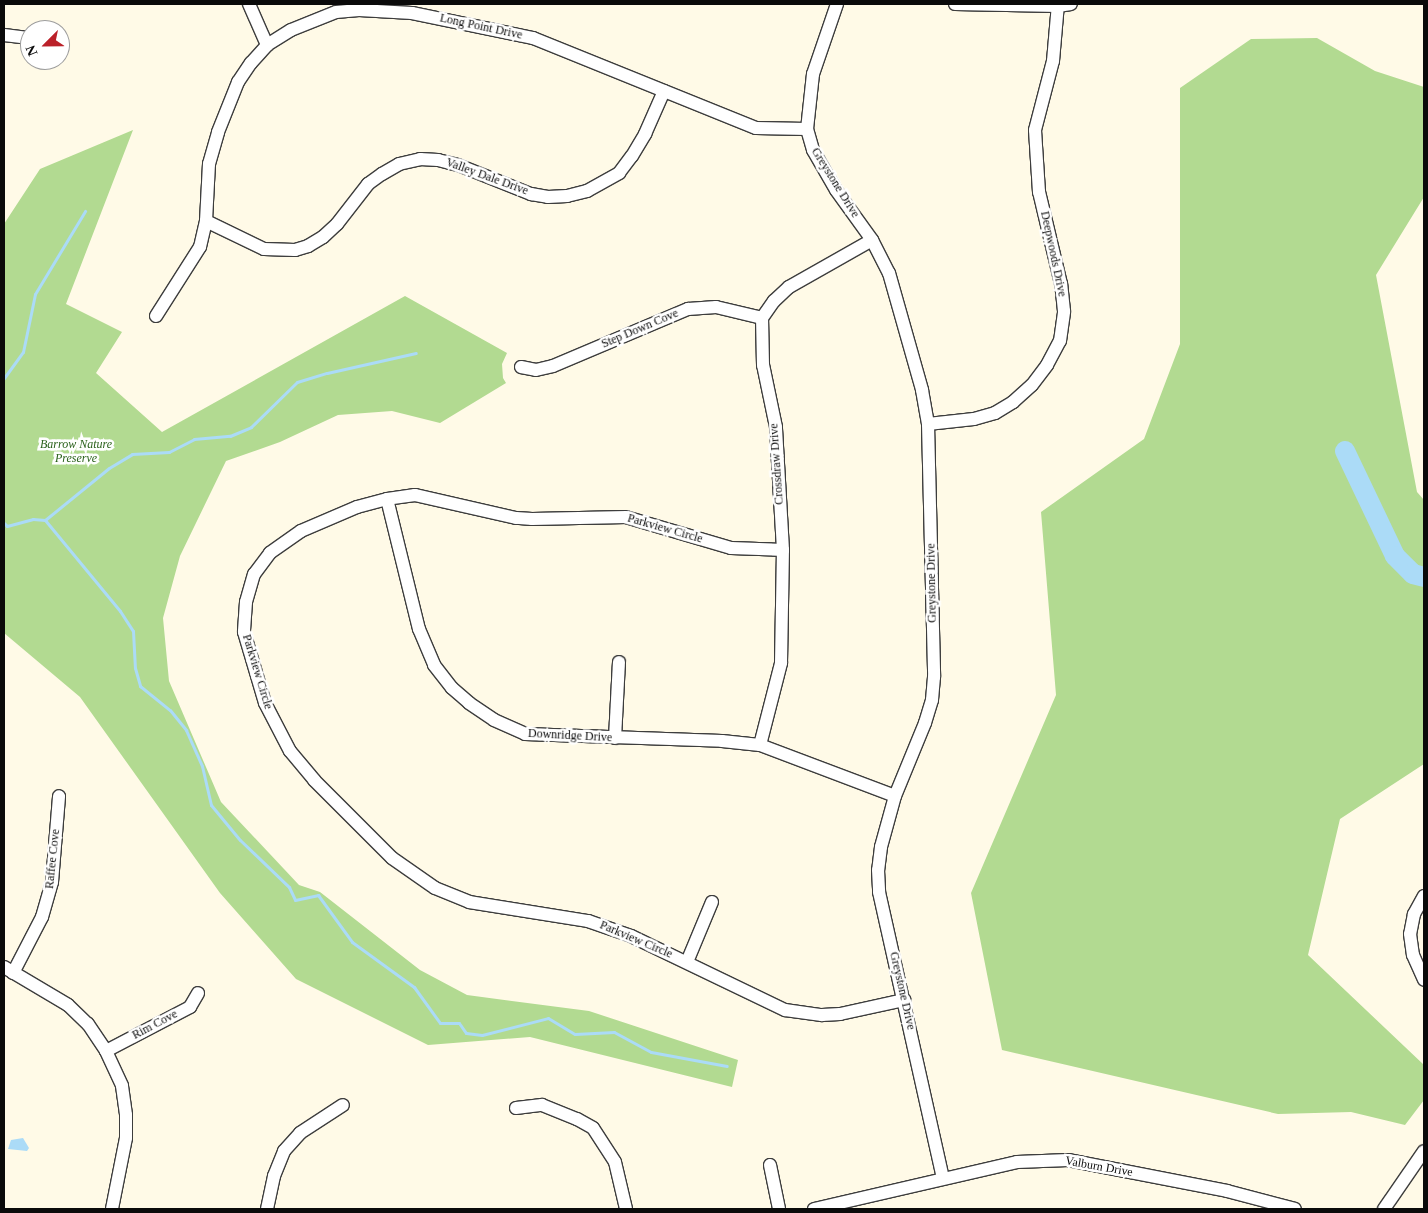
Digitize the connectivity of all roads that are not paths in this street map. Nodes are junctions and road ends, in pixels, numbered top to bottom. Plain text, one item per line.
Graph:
1 (249, 4) edge
2 (837, 4) edge
3 (955, 4) edge
4 (1063, 5) edge
5 (4, 35) edge
6 (20, 37) edge
7 (267, 45) junction
8 (664, 91) junction
9 (807, 129) junction
10 (206, 222) junction
11 (872, 240) junction
12 (156, 316) dead end
13 (762, 318) junction
14 (521, 366) dead end
15 (928, 424) junction
16 (387, 499) junction
17 (783, 550) junction
18 (619, 662) dead end
19 (615, 738) junction
20 (760, 745) junction
21 (58, 796) dead end
22 (895, 796) junction
23 (1424, 896) edge
24 (712, 902) dead end
25 (687, 962) junction
26 (9, 970) edge
27 (1424, 980) edge
28 (198, 993) dead end
29 (904, 1000) junction
30 (106, 1051) junction
31 (343, 1106) dead end
32 (516, 1108) dead end
33 (1424, 1151) edge
34 (770, 1164) dead end
35 (943, 1178) junction
36 (112, 1209) edge
37 (267, 1209) edge
38 (626, 1209) edge
39 (779, 1209) edge
40 (814, 1209) edge
41 (1295, 1209) edge
42 (1384, 1209) edge

1 - 7 street
2 - 9 street, Greystone Drive
3 - 4 street
4 - 15 street, Deepwoods Drive
5 - 6 street
7 - 8 street, Long Point Drive
7 - 10 street, Long Point Drive
8 - 9 street, Long Point Drive
8 - 10 street, Valley Dale Drive
9 - 11 street, Greystone Drive
10 - 12 street, Long Point Drive
11 - 13 street
11 - 15 street, Greystone Drive
13 - 14 street, Step Down Cove
13 - 17 street, Crossdraw Drive
15 - 22 street, Greystone Drive
16 - 17 street, Parkview Circle
16 - 19 street, Downridge Drive
16 - 25 street, Parkview Circle
17 - 20 street, Crossdraw Drive
18 - 19 street
19 - 20 street, Downridge Drive
20 - 22 street, Downridge Drive
21 - 26 street, Raffee Cove
22 - 29 street, Greystone Drive
23 - 27 street
24 - 25 street
25 - 29 street, Parkview Circle
26 - 30 street
28 - 30 street, Rim Cove
29 - 35 street, Greystone Drive
30 - 36 street
31 - 37 street
32 - 38 street
33 - 42 street
34 - 39 street
35 - 40 street, Valburn Drive
35 - 41 street, Valburn Drive

